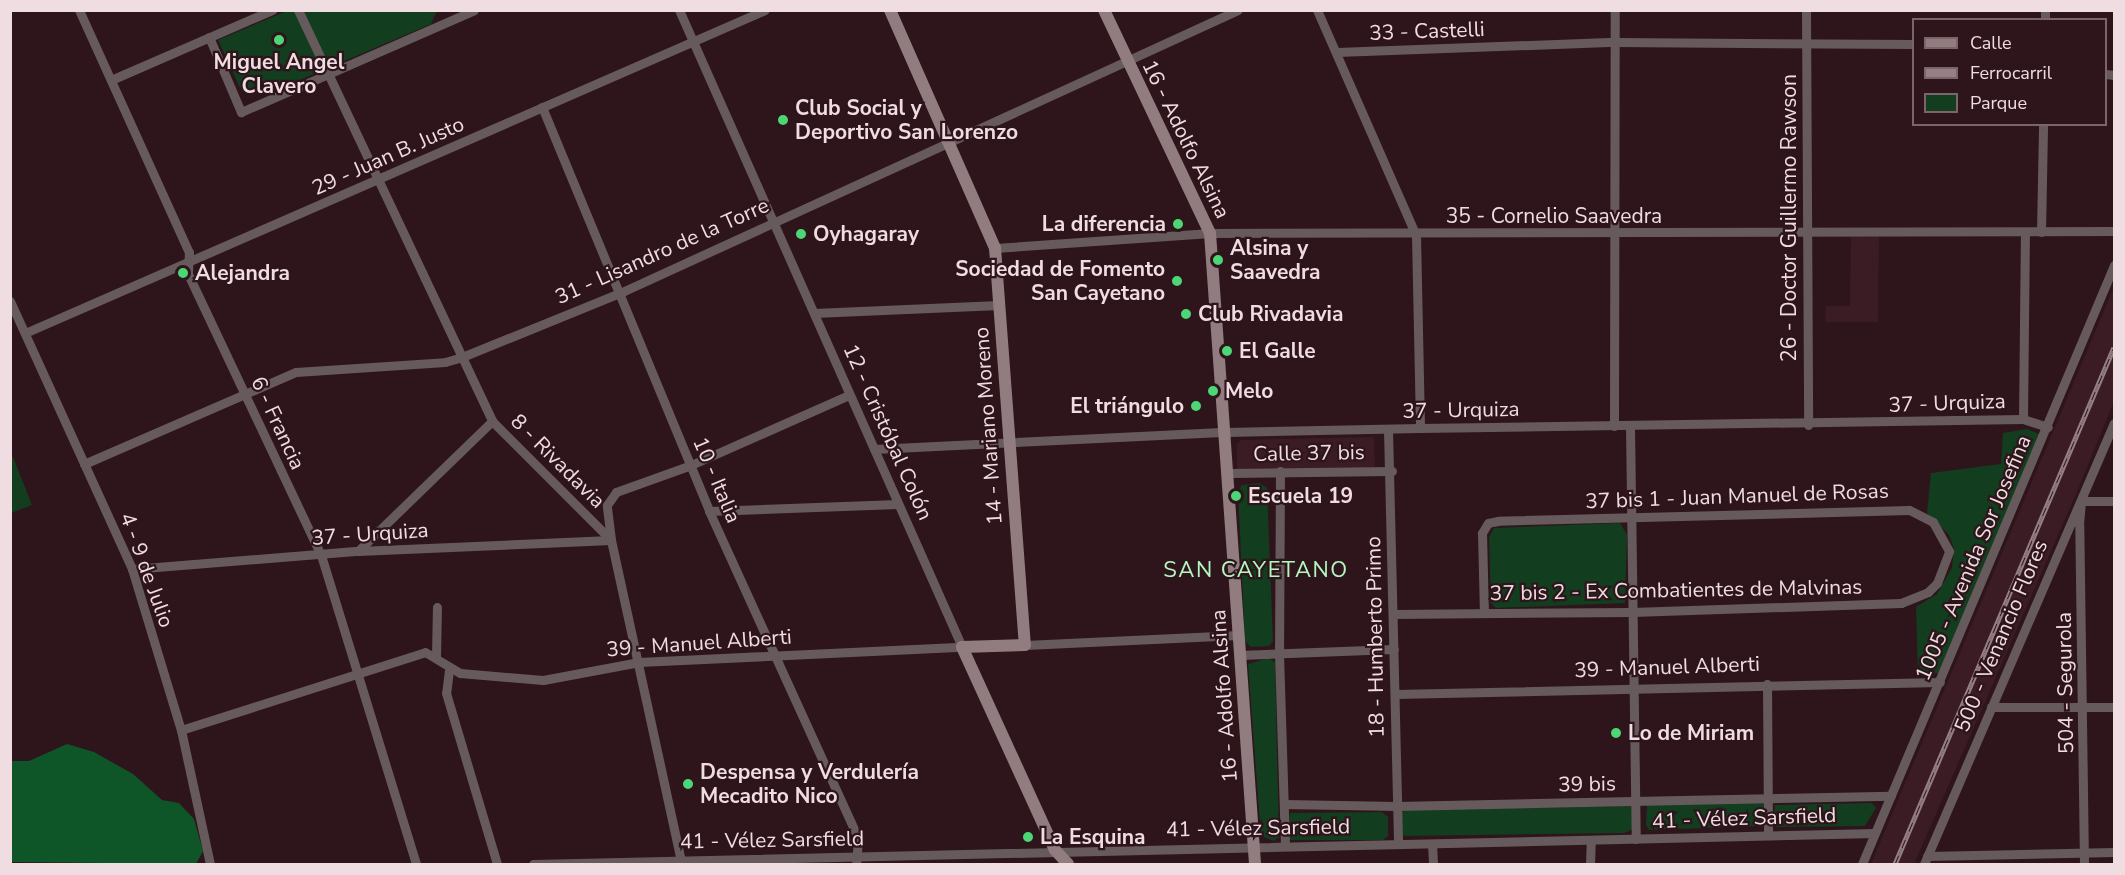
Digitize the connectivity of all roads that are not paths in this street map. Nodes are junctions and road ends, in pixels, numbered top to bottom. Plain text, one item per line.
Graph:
1 (79, 10) edge
2 (272, 10) edge
3 (298, 10) edge
4 (474, 10) edge
5 (679, 10) edge
6 (765, 10) edge
7 (890, 10) edge
8 (1104, 10) edge
9 (1238, 10) edge
10 (1317, 10) edge
11 (1615, 10) edge
12 (1806, 10) edge
13 (209, 37) junction
14 (693, 42) junction
15 (1615, 42) junction
16 (1806, 44) junction
17 (1912, 44) edge
18 (1337, 52) junction
19 (1126, 61) junction
20 (327, 75) junction
21 (111, 80) junction
22 (542, 107) junction
23 (2043, 126) edge
24 (948, 144) junction
25 (376, 181) junction
26 (773, 221) junction
27 (2115, 231) edge
28 (1806, 232) junction
29 (2025, 232) junction
30 (2041, 232) junction
31 (1210, 233) junction
32 (1613, 234) junction
33 (1416, 235) junction
34 (995, 248) junction
35 (190, 263) junction
36 (2115, 265) edge
37 (621, 292) junction
38 (10, 302) edge
39 (999, 306) junction
40 (814, 313) junction
41 (25, 333) junction
42 (462, 357) junction
43 (245, 395) junction
44 (849, 395) junction
45 (2023, 419) junction
46 (492, 421) junction
47 (2115, 423) edge
48 (1808, 425) junction
49 (1614, 426) junction
50 (1630, 426) junction
51 (2048, 427) junction
52 (1420, 428) junction
53 (1388, 430) junction
54 (1227, 432) junction
55 (1008, 442) junction
56 (874, 449) junction
57 (84, 464) junction
58 (691, 465) junction
59 (1280, 471) junction
60 (1392, 471) junction
61 (1228, 473) junction
62 (2081, 501) junction
63 (2115, 501) edge
64 (898, 504) junction
65 (709, 511) junction
66 (1630, 517) junction
67 (611, 540) junction
68 (358, 551) junction
69 (321, 555) junction
70 (1944, 568) joint
71 (132, 569) junction
72 (437, 607) dead end
73 (1632, 612) junction
74 (1484, 613) junction
75 (1394, 614) junction
76 (1239, 635) junction
77 (1026, 645) junction
78 (962, 648) junction
79 (1394, 649) junction
80 (1279, 654) junction
81 (1240, 655) junction
82 (436, 657) junction
83 (776, 657) junction
84 (639, 662) junction
85 (449, 670) junction
86 (359, 674) junction
87 (1940, 682) junction
88 (1767, 684) junction
89 (1635, 688) junction
90 (1395, 694) junction
91 (2115, 706) edge
92 (1991, 707) junction
93 (2085, 707) junction
94 (181, 730) junction
95 (1891, 796) junction
96 (1770, 797) junction
97 (1637, 801) junction
98 (1284, 804) junction
99 (1397, 806) junction
100 (1875, 833) junction
101 (1768, 834) junction
102 (1636, 839) junction
103 (1591, 841) junction
104 (1398, 844) junction
105 (1431, 844) junction
106 (1285, 845) junction
107 (1254, 846) junction
108 (1055, 850) junction
109 (2115, 852) edge
110 (2084, 853) junction
111 (857, 860) edge
112 (958, 860) edge
113 (1926, 860) edge
114 (681, 861) junction
115 (735, 862) edge
116 (615, 863) edge
117 (210, 864) edge
118 (416, 864) edge
119 (497, 864) edge
120 (533, 864) edge
121 (1068, 864) edge
122 (1255, 864) edge
123 (1433, 864) edge
124 (1590, 864) edge
125 (1862, 864) edge
126 (2084, 864) edge

1 - 21 street, 6 - Francia
2 - 13 street
3 - 20 street, 8 - Rivadavia
4 - 20 street
5 - 14 street, 12 - Cristóbal Colón
6 - 14 street, 29 - Juan B. Justo
7 - 24 street, 14 - Mariano Moreno
8 - 19 street, 16 - Adolfo Alsina
9 - 19 street, 31 - Lisandro de la Torre
10 - 18 street
11 - 15 street
12 - 16 street, 26 - Doctor Guillermo Rawson
13 - 20 street
13 - 21 street
14 - 22 street, 29 - Juan B. Justo
14 - 26 street, 12 - Cristóbal Colón
15 - 16 street, 33 - Castelli
15 - 18 street, 33 - Castelli
15 - 32 street
16 - 17 street, 33 - Castelli
16 - 28 street, 26 - Doctor Guillermo Rawson
18 - 33 street
19 - 24 street, 31 - Lisandro de la Torre
19 - 31 street, 16 - Adolfo Alsina
20 - 25 street, 8 - Rivadavia
21 - 35 street, 6 - Francia
22 - 25 street, 29 - Juan B. Justo
22 - 37 street, 10 - Italia
23 - 30 street
24 - 26 street, 31 - Lisandro de la Torre
24 - 34 street, 14 - Mariano Moreno
25 - 35 street, 29 - Juan B. Justo
25 - 42 street, 8 - Rivadavia
26 - 37 street, 31 - Lisandro de la Torre
26 - 40 street, 12 - Cristóbal Colón
27 - 30 street, 35 - Cornelio Saavedra
28 - 29 street, 35 - Cornelio Saavedra
28 - 32 street, 35 - Cornelio Saavedra
28 - 48 street, 26 - Doctor Guillermo Rawson
29 - 30 street, 35 - Cornelio Saavedra
29 - 45 street
31 - 33 street, 35 - Cornelio Saavedra
31 - 34 street, 35 - Cornelio Saavedra
31 - 54 street, 16 - Adolfo Alsina
32 - 33 street, 35 - Cornelio Saavedra
32 - 49 street
33 - 52 street
34 - 39 street, 14 - Mariano Moreno
35 - 41 street, 29 - Juan B. Justo
35 - 43 street, 6 - Francia
36 - 51 street, 1005 - Avenida Sor Josefina
37 - 42 street, 31 - Lisandro de la Torre
37 - 58 street, 10 - Italia
38 - 41 street, 4 - 9 de Julio
39 - 40 street
39 - 55 street, 14 - Mariano Moreno
40 - 44 street, 12 - Cristóbal Colón
41 - 57 street, 4 - 9 de Julio
42 - 43 street, 31 - Lisandro de la Torre
42 - 46 street, 8 - Rivadavia
43 - 57 street, 31 - Lisandro de la Torre
43 - 69 street, 6 - Francia
44 - 56 street, 12 - Cristóbal Colón
44 - 58 street
45 - 48 street, 37 - Urquiza
45 - 51 street, 37 - Urquiza
46 - 67 street, 8 - Rivadavia
46 - 68 street
47 - 62 street, 500 - Venancio Flores
48 - 50 street, 37 - Urquiza
49 - 50 street, 37 - Urquiza
49 - 52 street, 37 - Urquiza
50 - 66 street
51 - 87 street, 1005 - Avenida Sor Josefina
52 - 53 street, 37 - Urquiza
53 - 54 street, 37 - Urquiza
53 - 60 street, 18 - Humberto Primo
54 - 55 street, 37 - Urquiza
54 - 61 street, 16 - Adolfo Alsina
55 - 56 street, 37 - Urquiza
55 - 77 street, 14 - Mariano Moreno
56 - 64 street, 12 - Cristóbal Colón
57 - 71 street, 4 - 9 de Julio
58 - 65 street, 10 - Italia
58 - 67 street
59 - 60 street, Calle 37 bis
59 - 61 street, Calle 37 bis
59 - 80 street
60 - 75 street, 18 - Humberto Primo
61 - 76 street, 16 - Adolfo Alsina
62 - 63 street
62 - 92 street, 500 - Venancio Flores
62 - 93 street, 504 - Segurola
64 - 65 street
64 - 78 street, 12 - Cristóbal Colón
65 - 83 street, 10 - Italia
66 - 70 street, 37 bis 1 - Juan Manuel de Rosas
66 - 73 street
66 - 74 street, 37 bis 1 - Juan Manuel de Rosas
67 - 68 street, 37 - Urquiza
67 - 84 street
68 - 69 street, 37 - Urquiza
69 - 71 street, 37 - Urquiza
69 - 86 street, 6 - Francia
70 - 73 street, 37 bis 2 - Ex Combatientes de Malvinas
71 - 94 street, 4 - 9 de Julio
72 - 82 street
73 - 74 street, 37 bis 2 - Ex Combatientes de Malvinas
73 - 89 street
74 - 75 street, 37 bis 2 - Ex Combatientes de Malvinas
75 - 79 street, 18 - Humberto Primo
76 - 77 street, 39 - Manuel Alberti
76 - 81 street, 16 - Adolfo Alsina
77 - 78 street, 39 - Manuel Alberti
78 - 83 street, 39 - Manuel Alberti
78 - 108 street, 12 - Cristóbal Colón
79 - 80 street
79 - 90 street, 18 - Humberto Primo
80 - 81 street
80 - 98 street
81 - 107 street, 16 - Adolfo Alsina
82 - 85 street
82 - 86 street
83 - 84 street, 39 - Manuel Alberti
83 - 111 street, 10 - Italia
84 - 85 street, 39 - Manuel Alberti
84 - 114 street
85 - 119 street
86 - 94 street
86 - 118 street, 6 - Francia
87 - 88 street, 39 - Manuel Alberti
87 - 95 street, 1005 - Avenida Sor Josefina
88 - 89 street, 39 - Manuel Alberti
88 - 96 street
89 - 90 street, 39 - Manuel Alberti
89 - 97 street
90 - 99 street, 18 - Humberto Primo
91 - 93 street
92 - 93 street
92 - 113 street, 500 - Venancio Flores
93 - 110 street, 504 - Segurola
94 - 117 street, 4 - 9 de Julio
95 - 96 street, 39 bis
95 - 100 street, 1005 - Avenida Sor Josefina
96 - 97 street, 39 bis
96 - 101 street
97 - 99 street, 39 bis
97 - 102 street
98 - 99 street, 39 bis
98 - 106 street
99 - 104 street, 18 - Humberto Primo
100 - 101 street, 41 - Vélez Sarsfield
100 - 125 street, 1005 - Avenida Sor Josefina
101 - 102 street, 41 - Vélez Sarsfield
102 - 103 street, 41 - Vélez Sarsfield
103 - 105 street, 41 - Vélez Sarsfield
103 - 124 street
104 - 105 street, 41 - Vélez Sarsfield
104 - 106 street, 41 - Vélez Sarsfield
105 - 123 street
106 - 107 street, 41 - Vélez Sarsfield
107 - 108 street, 41 - Vélez Sarsfield
107 - 122 street, 16 - Adolfo Alsina
108 - 112 street, 41 - Vélez Sarsfield
108 - 121 street, 12 - Cristóbal Colón
109 - 110 street
110 - 113 street
110 - 126 street, 504 - Segurola
111 - 112 street, 41 - Vélez Sarsfield
111 - 115 street, 41 - Vélez Sarsfield
114 - 115 street, 41 - Vélez Sarsfield
114 - 116 street, 41 - Vélez Sarsfield
116 - 120 street, 41 - Vélez Sarsfield

